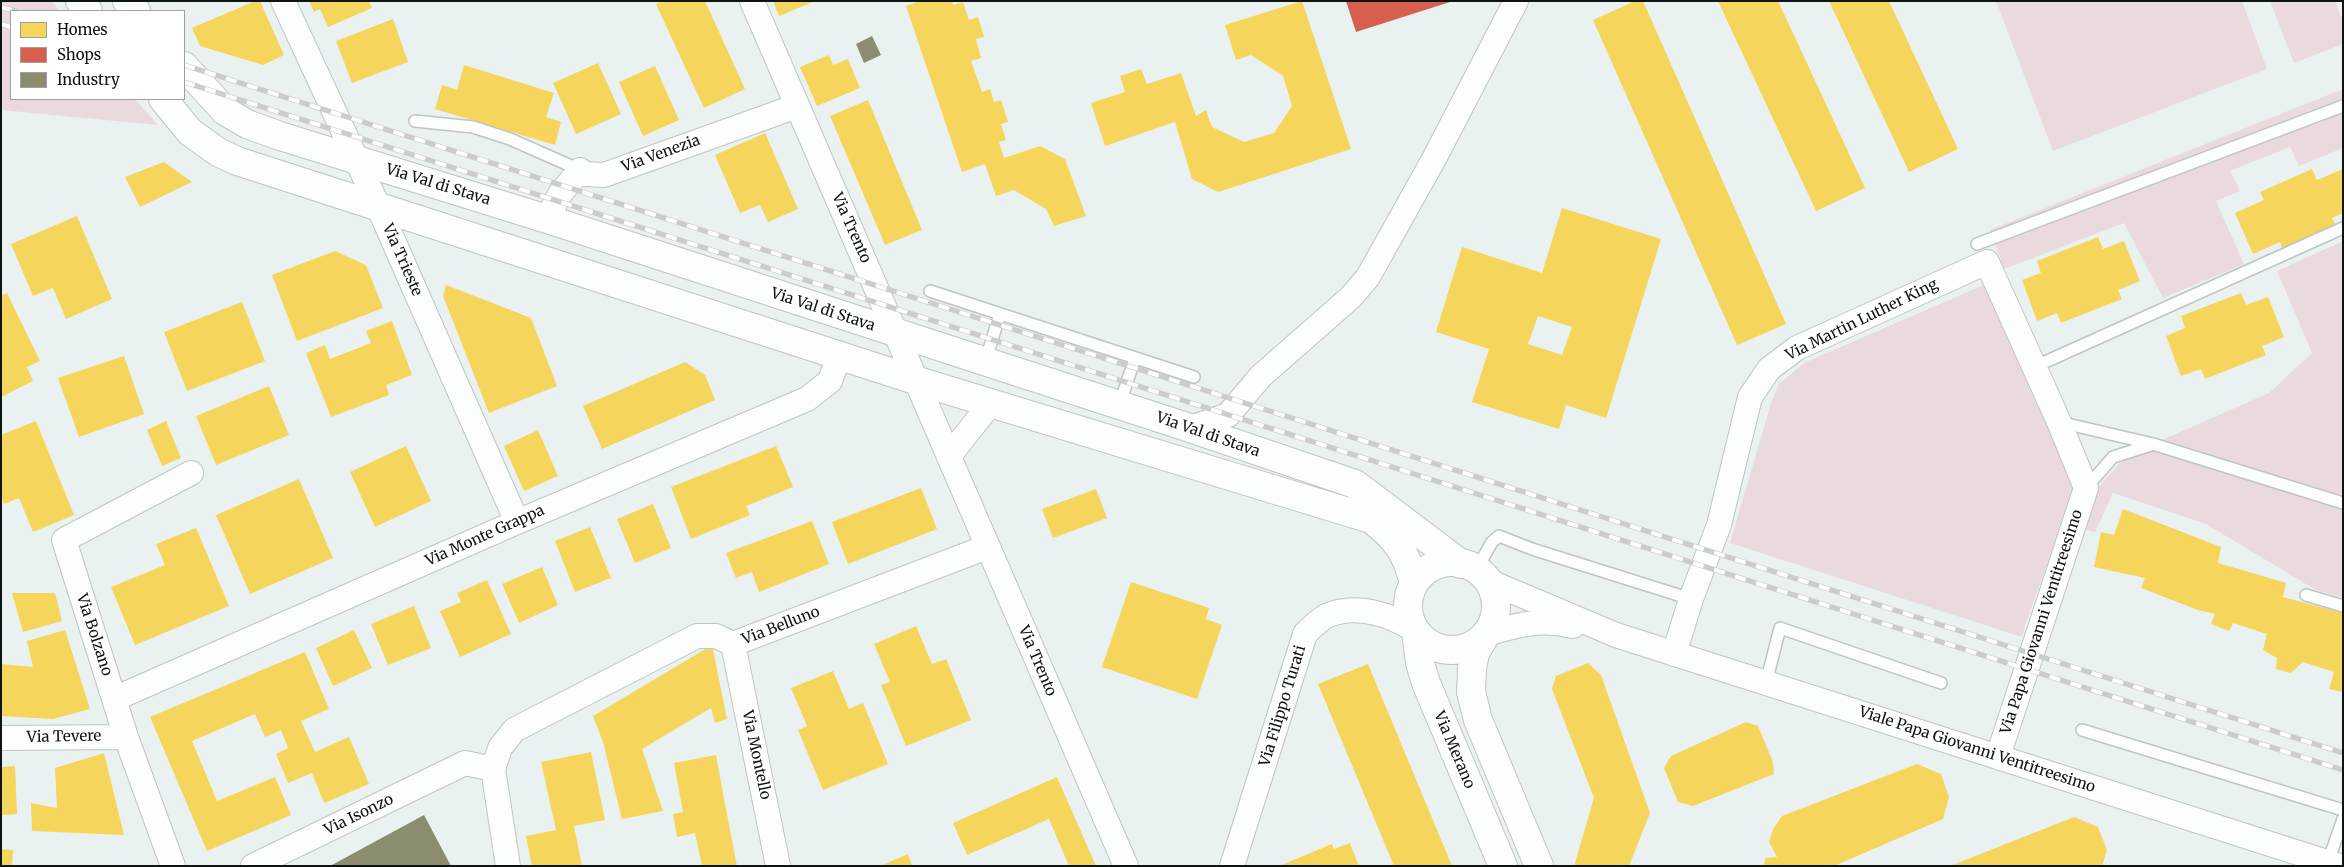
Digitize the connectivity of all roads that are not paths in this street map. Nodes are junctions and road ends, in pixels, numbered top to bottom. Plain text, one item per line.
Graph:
1 (282, 1) edge
2 (752, 1) edge
3 (1516, 1) edge
4 (185, 67) edge
5 (164, 100) edge
6 (798, 106) junction
7 (2343, 106) edge
8 (415, 121) dead end
9 (356, 160) junction
10 (580, 170) junction
11 (378, 206) junction
12 (547, 219) junction
13 (2343, 228) edge
14 (1982, 253) junction
15 (930, 291) dead end
16 (1000, 314) junction
17 (898, 334) junction
18 (839, 356) junction
19 (1134, 358) junction
20 (985, 362) junction
21 (2034, 366) junction
22 (1194, 377) dead end
23 (918, 382) junction
24 (991, 403) junction
25 (1119, 406) junction
26 (2059, 422) junction
27 (1190, 428) junction
28 (2153, 444) junction
29 (949, 456) junction
30 (192, 473) dead end
31 (2086, 488) junction
32 (2343, 503) edge
33 (517, 522) junction
34 (987, 547) junction
35 (1475, 571) junction
36 (1414, 583) junction
37 (2306, 595) dead end
38 (1691, 599) junction
39 (2343, 606) edge
40 (1416, 631) junction
41 (1486, 634) junction
42 (1616, 635) junction
43 (734, 644) junction
44 (1674, 654) junction
45 (1766, 683) junction
46 (1941, 684) dead end
47 (114, 699) junction
48 (2082, 730) dead end
49 (126, 737) junction
50 (1, 738) edge
51 (2000, 758) junction
52 (493, 769) junction
53 (2343, 810) edge
54 (2343, 819) edge
55 (2333, 864) edge
56 (173, 866) edge
57 (252, 866) edge
58 (508, 866) edge
59 (778, 866) edge
60 (1126, 866) edge
61 (1232, 866) edge
62 (1503, 866) edge
63 (1539, 866) edge

1 - 9 street, Via Trieste
2 - 6 street, Via Trento
3 - 27 street
4 - 9 street, Via Val di Stava
5 - 11 street, Via Val di Stava
6 - 10 street, Via Venezia
6 - 17 street, Via Trento
7 - 14 lane
8 - 10 lane
9 - 11 street, Via Trieste
9 - 12 street, Via Val di Stava
10 - 12 street
11 - 18 street, Via Val di Stava
11 - 33 street, Via Trieste
12 - 17 street, Via Val di Stava
13 - 21 lane
14 - 21 street
14 - 38 street, Via Martin Luther King
15 - 16 lane
16 - 19 lane
16 - 20 lane
17 - 20 street, Via Val di Stava
17 - 23 street, Via Trento
18 - 23 street, Via Val di Stava
18 - 33 street, Via Monte Grappa
19 - 22 lane
19 - 25 lane
20 - 25 street, Via Val di Stava
21 - 26 street
23 - 24 street, Via Val di Stava
23 - 29 street, Via Trento
24 - 29 street
24 - 36 street, Via Val di Stava
25 - 27 street, Via Val di Stava
26 - 28 lane
26 - 31 street
27 - 35 street, Via Val di Stava
28 - 31 lane, Via Papa Giovanni Ventitreesimo
28 - 32 lane
29 - 34 street, Via Trento
30 - 47 street, Via Bolzano
31 - 51 street, Via Papa Giovanni Ventitreesimo
33 - 47 street, Via Monte Grappa
34 - 43 street, Via Belluno
34 - 60 street, Via Trento
35 - 36 street
35 - 38 lane
35 - 41 street
35 - 42 street, Viale Papa Giovanni Ventitreesimo
36 - 40 street
37 - 39 lane
38 - 44 street, Via Martin Luther King
40 - 41 street
40 - 61 street, Via Filippo Turati
40 - 62 street, Via Merano
41 - 42 street, Viale Papa Giovanni Ventitreesimo
41 - 63 street
42 - 44 street, Viale Papa Giovanni Ventitreesimo
43 - 52 street, Via Belluno
43 - 59 street, Via Montello
44 - 45 street, Viale Papa Giovanni Ventitreesimo
45 - 46 lane
45 - 51 street, Viale Papa Giovanni Ventitreesimo
47 - 49 street, Via Bolzano
48 - 53 lane
49 - 50 street, Via Tevere
49 - 56 street, Via Bolzano
51 - 55 street, Viale Papa Giovanni Ventitreesimo
52 - 57 street, Via Isonzo
52 - 58 street
54 - 55 lane

